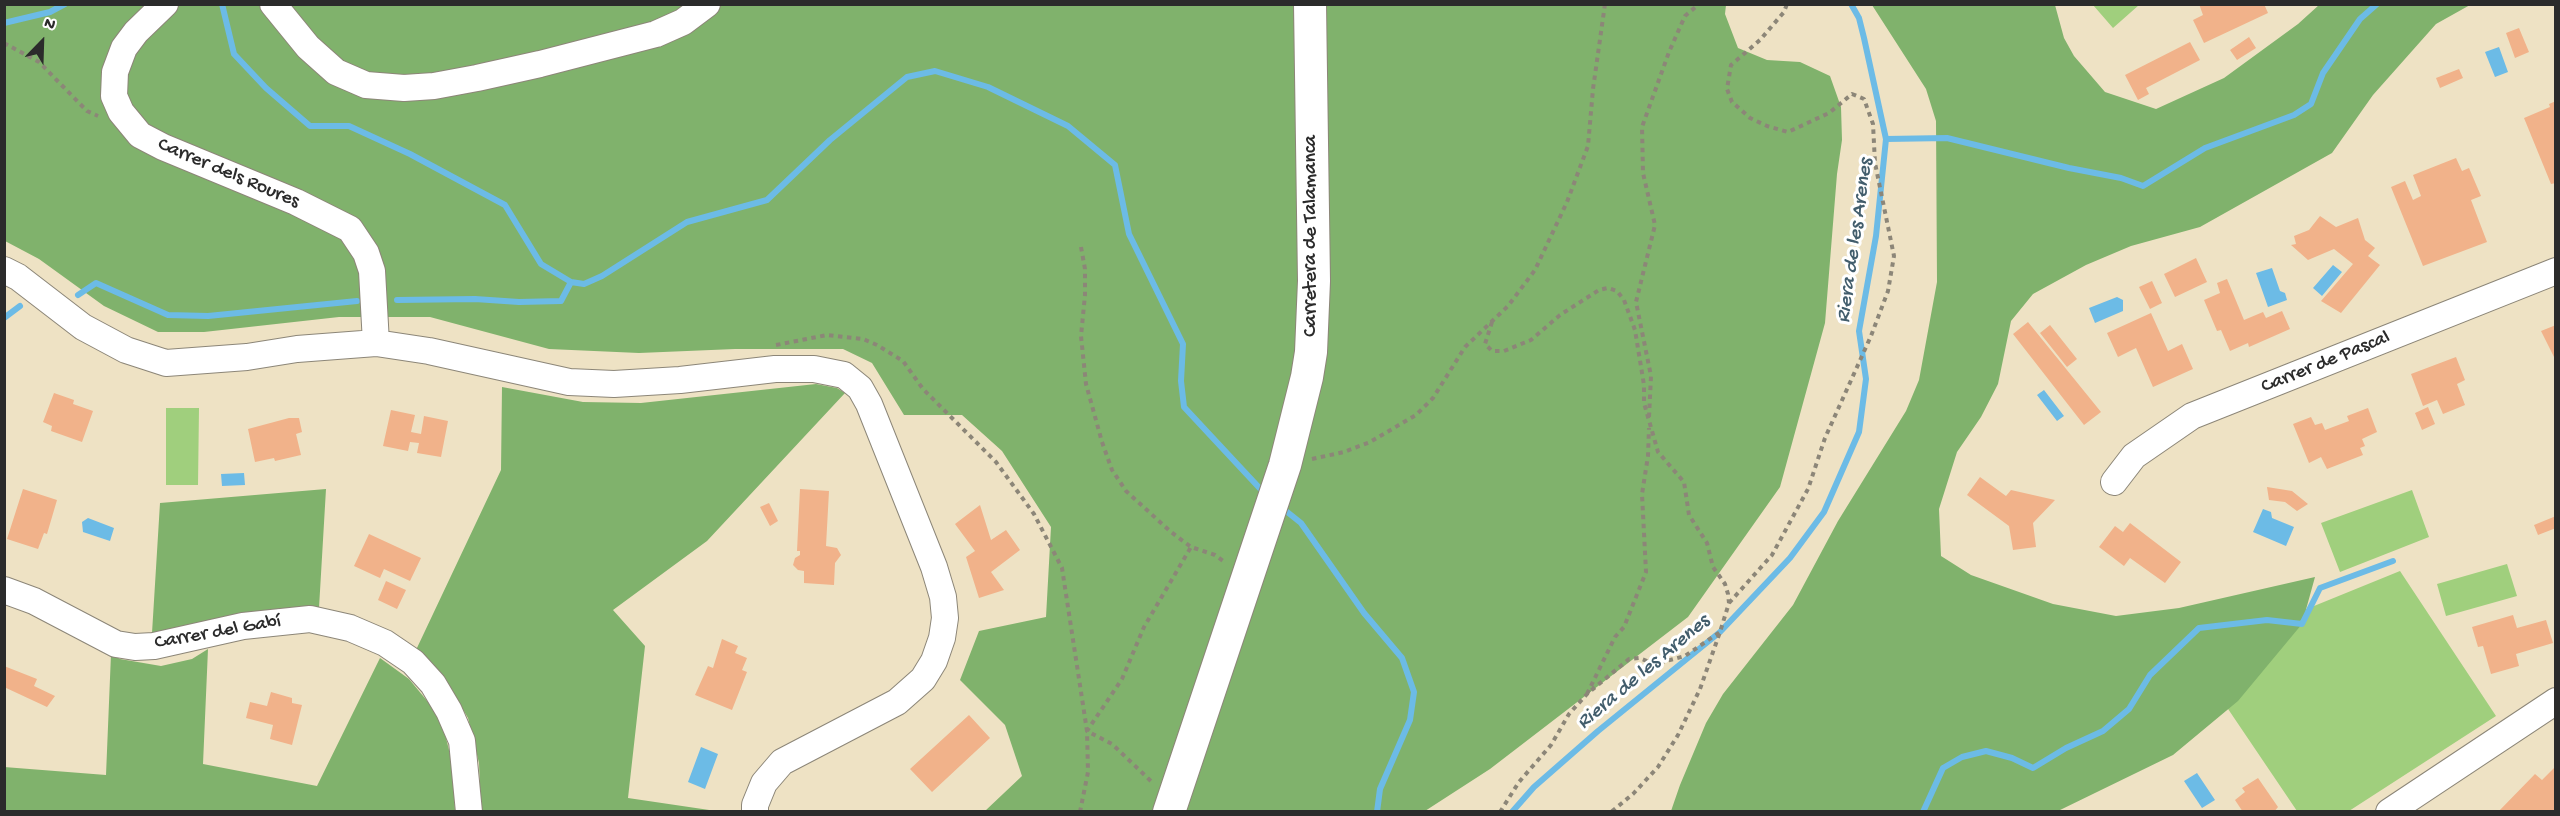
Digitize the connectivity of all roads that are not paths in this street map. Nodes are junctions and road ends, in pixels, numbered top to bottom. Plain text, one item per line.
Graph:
1 (165, 4) edge
2 (273, 4) edge
3 (707, 4) edge
4 (1310, 4) edge
5 (4, 270) edge
6 (2556, 271) edge
7 (376, 343) junction
8 (2114, 482) dead end
9 (4, 590) edge
10 (2556, 701) edge
11 (1171, 804) edge
12 (469, 812) edge
13 (755, 812) edge
14 (2389, 812) edge

1 - 7 street, Carrer dels Roures
2 - 3 street
4 - 11 street, Carretera de Talamanca
5 - 7 street
6 - 8 street, Carrer de Pascal
7 - 13 street
9 - 12 street, Carrer del Gabí
10 - 14 street

